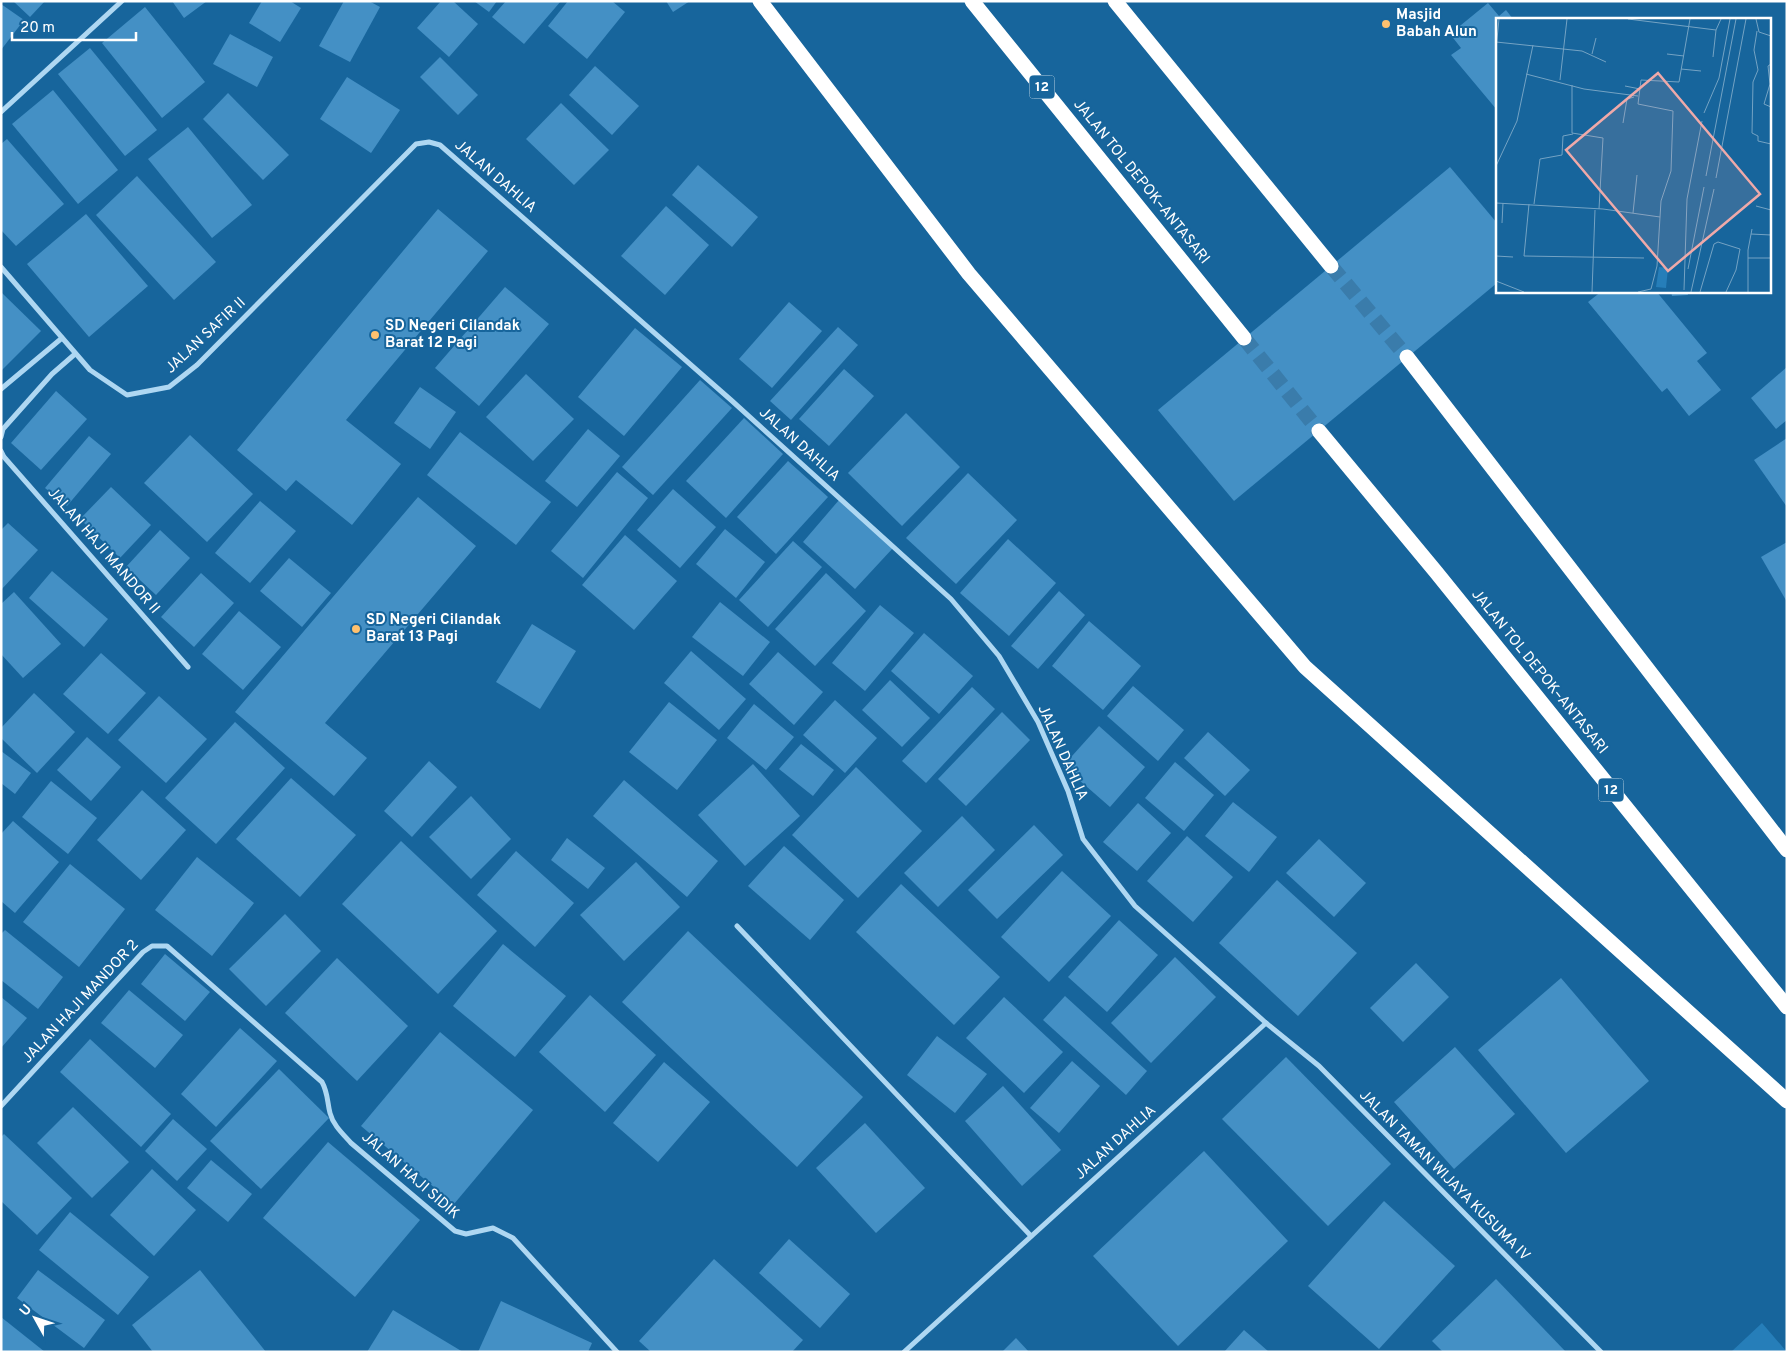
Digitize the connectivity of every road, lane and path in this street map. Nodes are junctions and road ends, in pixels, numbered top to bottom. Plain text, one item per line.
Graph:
1 (122, 1) edge
2 (760, 1) edge
3 (972, 1) edge
4 (1115, 1) edge
5 (1, 112) edge
6 (416, 144) joint
7 (1331, 266) tunnel mouth
8 (1, 267) edge
9 (4, 275) edge
10 (62, 338) junction
11 (1244, 338) tunnel mouth
12 (74, 354) junction
13 (1407, 357) tunnel mouth
14 (1, 389) edge
15 (1319, 431) tunnel mouth
16 (1, 437) edge
17 (1, 450) edge
18 (188, 667) dead end
19 (1787, 850) edge
20 (737, 926) dead end
21 (1787, 1007) edge
22 (1266, 1023) junction
23 (322, 1082) joint
24 (1787, 1101) edge
25 (1, 1106) edge
26 (1031, 1236) junction
27 (617, 1352) edge
28 (904, 1352) edge
29 (1601, 1352) edge

1 - 5 street
2 - 24 highway
3 - 11 highway, JALAN TOL DEPOK–ANTASARI / 12
4 - 7 highway
6 - 12 street, JALAN SAFIR II
6 - 22 street, JALAN DAHLIA
8 - 9 street, JALAN SAFIR II
9 - 10 street, JALAN SAFIR II
10 - 12 street, JALAN SAFIR II
10 - 14 street
12 - 16 street
13 - 19 highway
15 - 21 highway, JALAN TOL DEPOK–ANTASARI / 12
17 - 18 street, JALAN HAJI MANDOR II
20 - 26 street
22 - 26 street, JALAN DAHLIA
22 - 29 street, JALAN TAMAN WIJAYA KUSUMA IV
23 - 25 street, JALAN HAJI MANDOR 2
23 - 27 street, JALAN HAJI SIDIK
26 - 28 street, JALAN DAHLIA

